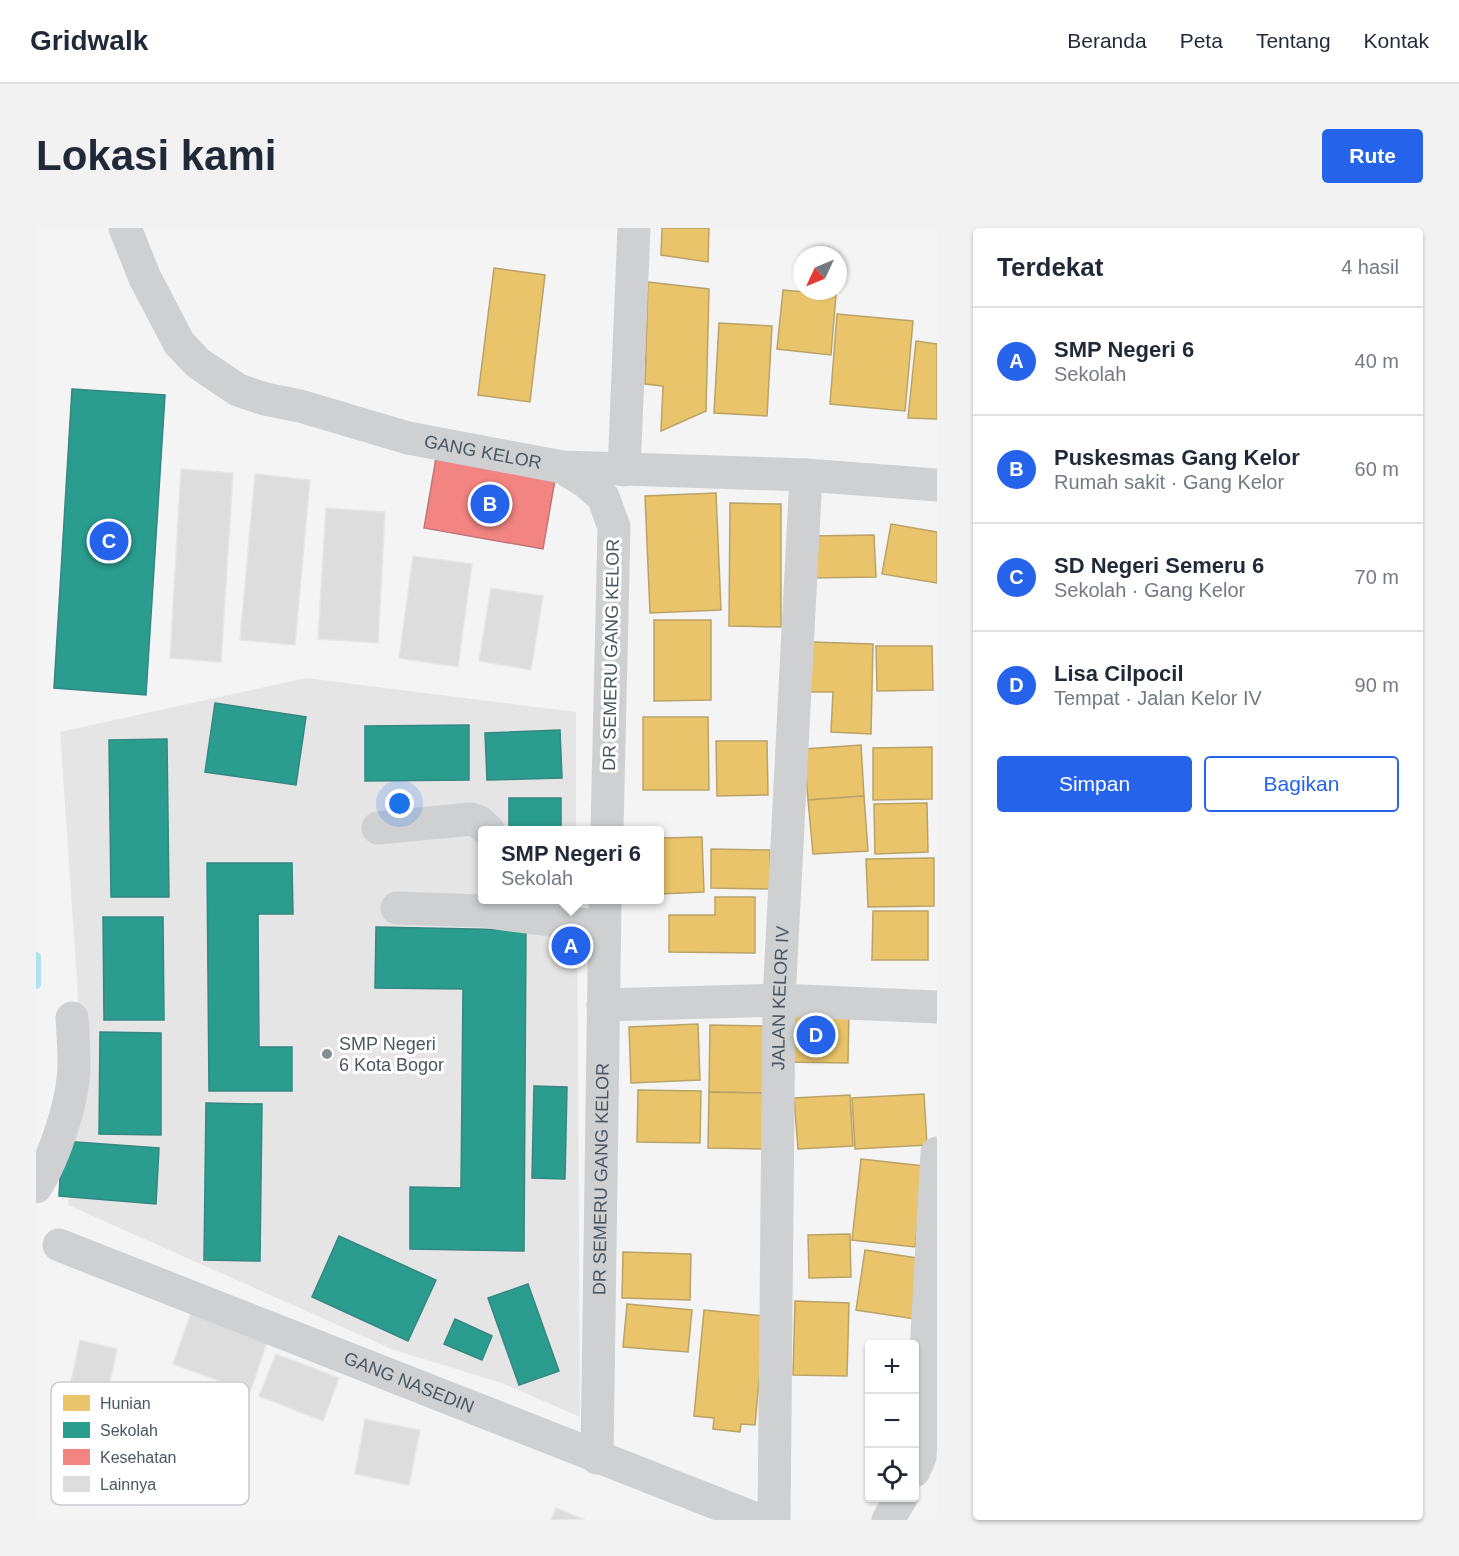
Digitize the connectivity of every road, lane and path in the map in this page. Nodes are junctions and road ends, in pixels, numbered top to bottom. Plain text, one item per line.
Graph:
1 (125, 228) edge
2 (634, 228) edge
3 (562, 467) junction
4 (624, 470) junction
5 (806, 475) junction
6 (937, 485) edge
7 (483, 826) edge
8 (607, 826) edge
9 (378, 828) dead end
10 (482, 904) edge
11 (397, 908) dead end
12 (605, 913) edge
13 (779, 1000) junction
14 (603, 1005) junction
15 (937, 1007) edge
16 (72, 1018) dead end
17 (937, 1153) edge
18 (36, 1186) edge
19 (59, 1245) dead end
20 (597, 1458) junction
21 (919, 1460) edge
22 (898, 1502) edge
23 (759, 1520) edge
24 (774, 1520) edge
25 (888, 1520) edge

1 - 3 street, GANG KELOR
2 - 4 street
3 - 4 street, GANG KELOR
3 - 8 street, DR SEMERU GANG KELOR
4 - 5 street, GANG KELOR
5 - 6 street, GANG KELOR
5 - 13 street, JALAN KELOR IV
7 - 9 street
10 - 11 street
10 - 12 street
12 - 14 street, DR SEMERU GANG KELOR
13 - 14 street
13 - 15 street
13 - 24 street, JALAN KELOR IV
14 - 20 street, DR SEMERU GANG KELOR
16 - 18 street
17 - 21 street
19 - 20 street, GANG NASEDIN
20 - 23 street, GANG NASEDIN
22 - 25 street

